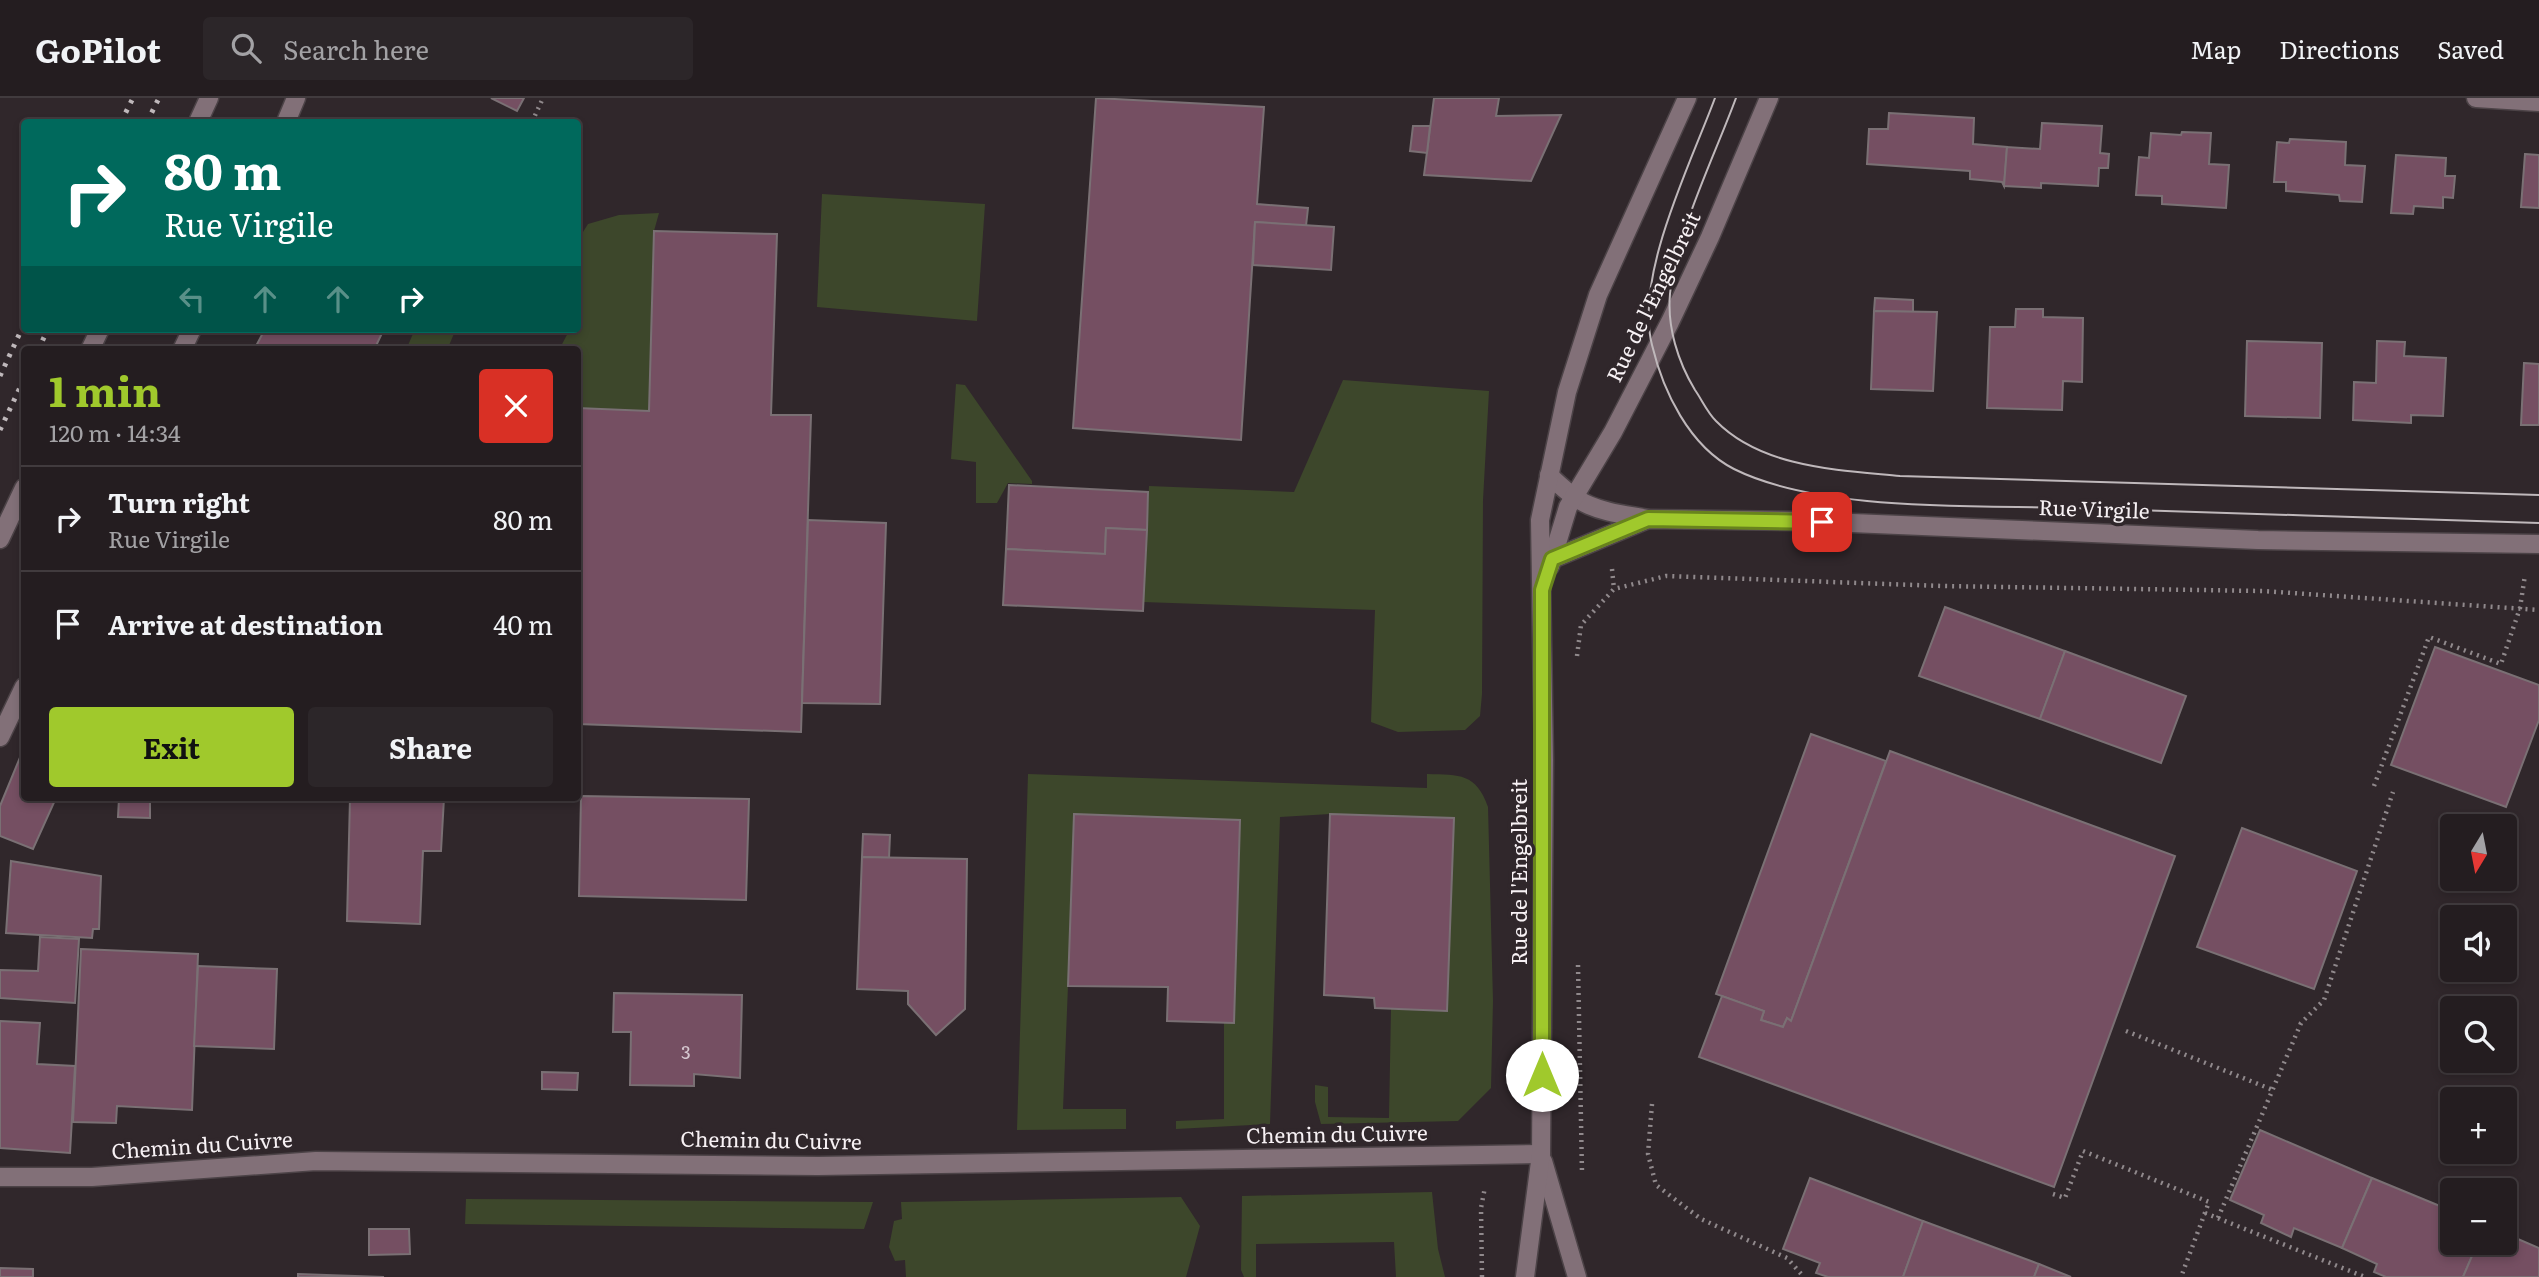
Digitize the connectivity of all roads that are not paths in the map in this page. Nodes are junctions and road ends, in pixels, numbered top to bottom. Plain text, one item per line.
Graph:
1 (209, 98) edge
2 (296, 98) edge
3 (1687, 98) edge
4 (1769, 98) edge
5 (2476, 98) edge
6 (2539, 102) edge
7 (199, 119) edge
8 (287, 119) edge
9 (1549, 475) junction
10 (21, 494) edge
11 (1573, 498) junction
12 (1648, 519) junction
13 (0, 539) edge
14 (2534, 544) edge
15 (1552, 559) junction
16 (1542, 590) junction
17 (21, 693) edge
18 (0, 737) edge
19 (1541, 1154) junction
20 (0, 1177) edge
21 (1525, 1277) edge
22 (1577, 1277) edge

1 - 7 street
2 - 8 street
3 - 9 street, Rue de l'Engelbreit
4 - 11 street, Rue de l'Engelbreit
5 - 6 street
9 - 11 street, Rue Virgile
9 - 16 street, Rue de l'Engelbreit
10 - 13 street
11 - 12 street, Rue Virgile
11 - 15 street, Rue de l'Engelbreit
12 - 14 street, Rue Virgile
12 - 15 street, Rue Virgile
15 - 16 street, Rue de l'Engelbreit
16 - 19 street, Rue de l'Engelbreit
17 - 18 street
19 - 20 street, Chemin du Cuivre
19 - 21 street, Rue de l'Engelbreit
19 - 22 street, Rue de l'Engelbreit

